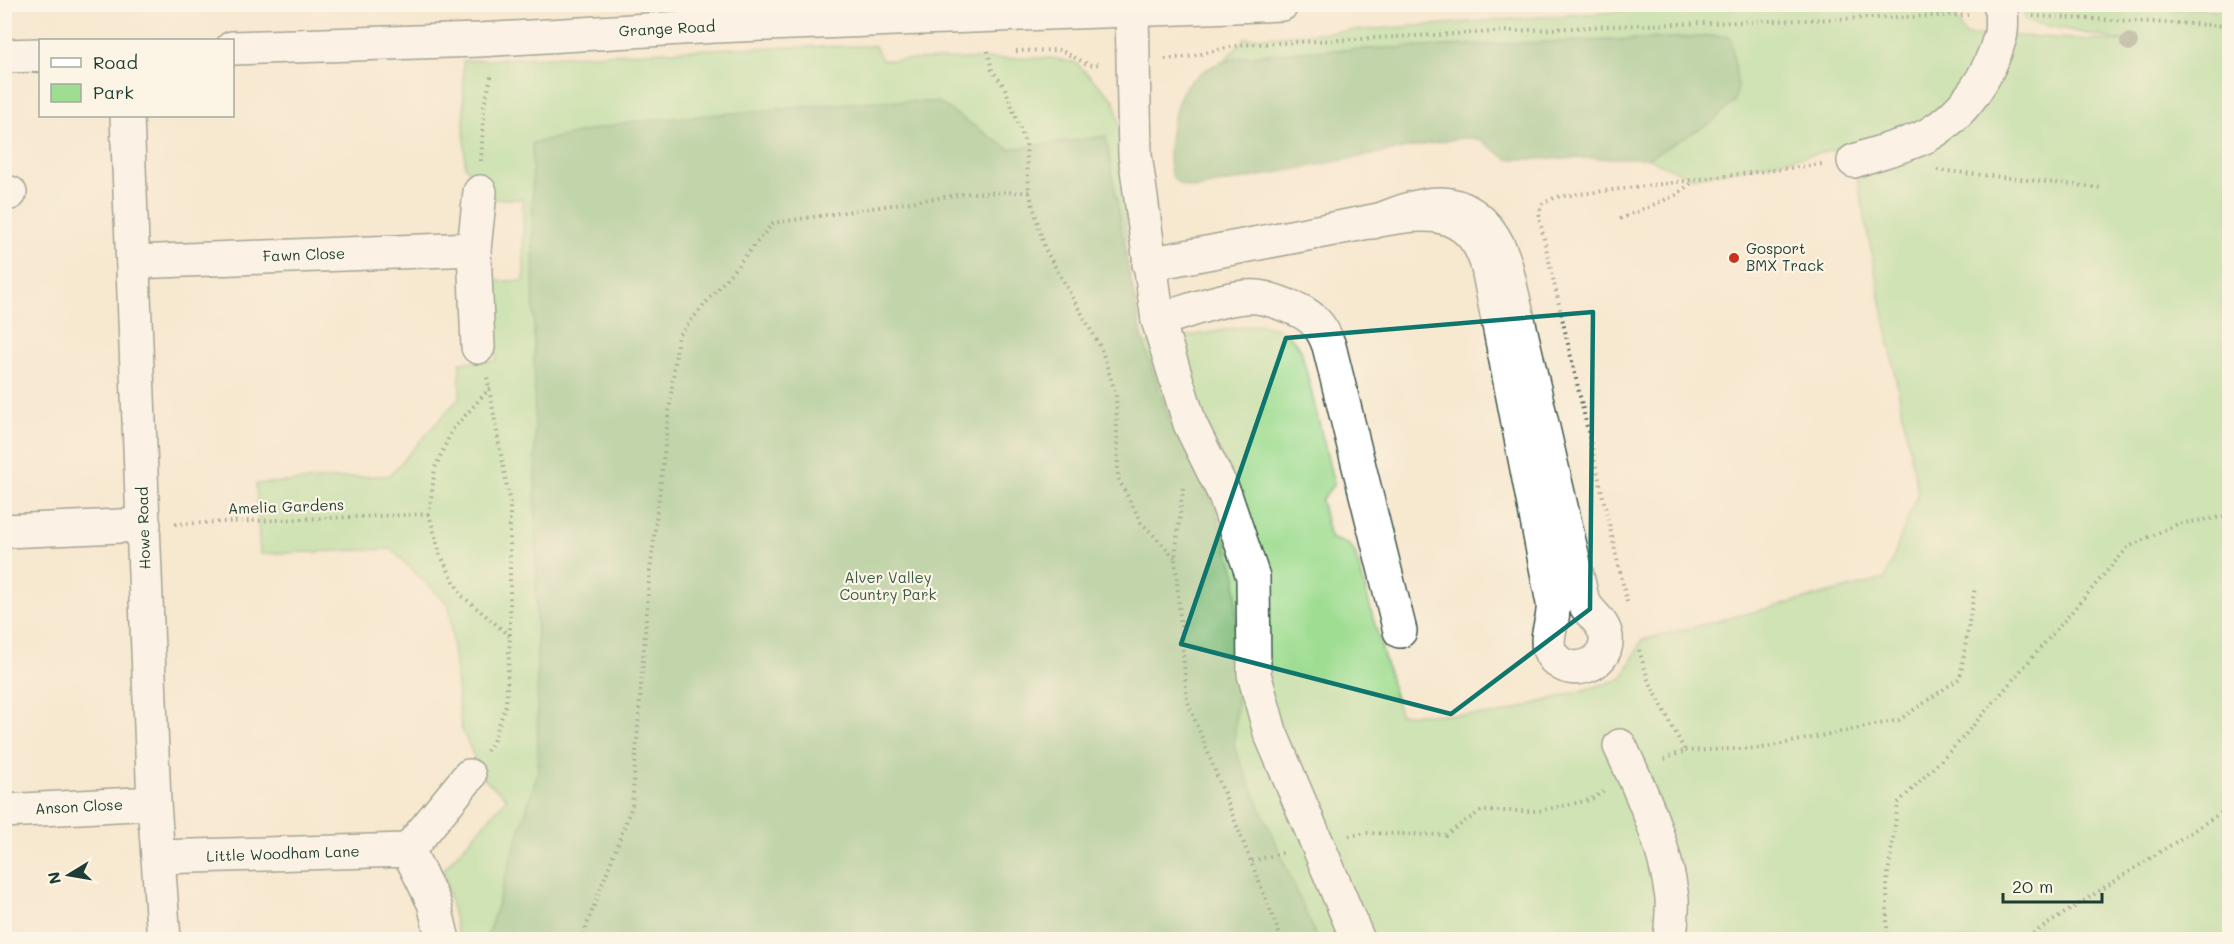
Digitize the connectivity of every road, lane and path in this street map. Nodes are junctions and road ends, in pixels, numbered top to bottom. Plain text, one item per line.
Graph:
1 (1282, 4) edge
2 (2001, 9) edge
3 (1132, 10) junction
4 (2229, 26) edge
5 (476, 40) junction
6 (234, 48) edge
7 (998, 51) dead end
8 (1008, 51) dead end
9 (39, 55) edge
10 (4, 56) edge
11 (1133, 61) junction
12 (503, 72) dead end
13 (492, 73) junction
14 (127, 117) edge
15 (1854, 160) joint
16 (1936, 170) dead end
17 (1694, 180) junction
18 (2102, 188) dead end
19 (480, 192) joint
20 (1029, 192) junction
21 (1620, 219) dead end
22 (1373, 222) junction
23 (474, 249) junction
24 (133, 262) junction
25 (1149, 264) junction
26 (1158, 320) junction
27 (478, 346) joint
28 (490, 387) junction
29 (1184, 480) dead end
30 (429, 514) junction
31 (2229, 516) edge
32 (144, 525) junction
33 (4, 531) edge
34 (1175, 558) junction
35 (1975, 587) dead end
36 (1629, 613) dead end
37 (1400, 631) dead end
38 (510, 636) junction
39 (1638, 646) dead end
40 (1685, 751) junction
41 (1626, 759) junction
42 (469, 776) joint
43 (154, 803) junction
44 (2229, 807) edge
45 (4, 811) edge
46 (1317, 843) junction
47 (408, 850) junction
48 (158, 857) junction
49 (164, 939) edge
50 (443, 939) edge
51 (581, 939) edge
52 (1282, 939) edge
53 (1358, 939) edge
54 (1670, 939) edge
55 (1887, 939) edge
56 (2023, 939) edge

1 - 3 street, Grange Road
2 - 4 path
2 - 11 path
2 - 15 street
3 - 5 street, Grange Road
3 - 11 street
5 - 6 street, Grange Road
5 - 13 path
7 - 20 path
8 - 11 path
9 - 10 street
11 - 25 street
12 - 13 path
13 - 19 path
14 - 24 street, Howe Road
15 - 17 path
16 - 18 path
17 - 21 path
17 - 36 path
19 - 23 street
20 - 34 path
20 - 51 path
22 - 22 street
22 - 25 street
23 - 24 street, Fawn Close
23 - 27 street
24 - 32 street, Howe Road
25 - 26 street
26 - 37 street
26 - 46 street
27 - 28 path
28 - 30 path
28 - 38 path
29 - 34 path
30 - 32 path, Amelia Gardens
30 - 38 path
31 - 55 path
32 - 33 street
32 - 43 street, Howe Road
34 - 52 path
35 - 40 path
38 - 42 path
39 - 40 path
40 - 41 path
41 - 46 path
41 - 54 street
42 - 47 street
43 - 45 street, Anson Close
43 - 48 street, Howe Road
44 - 56 path
46 - 53 street
47 - 48 street, Little Woodham Lane
47 - 50 street
48 - 49 street, Howe Road

